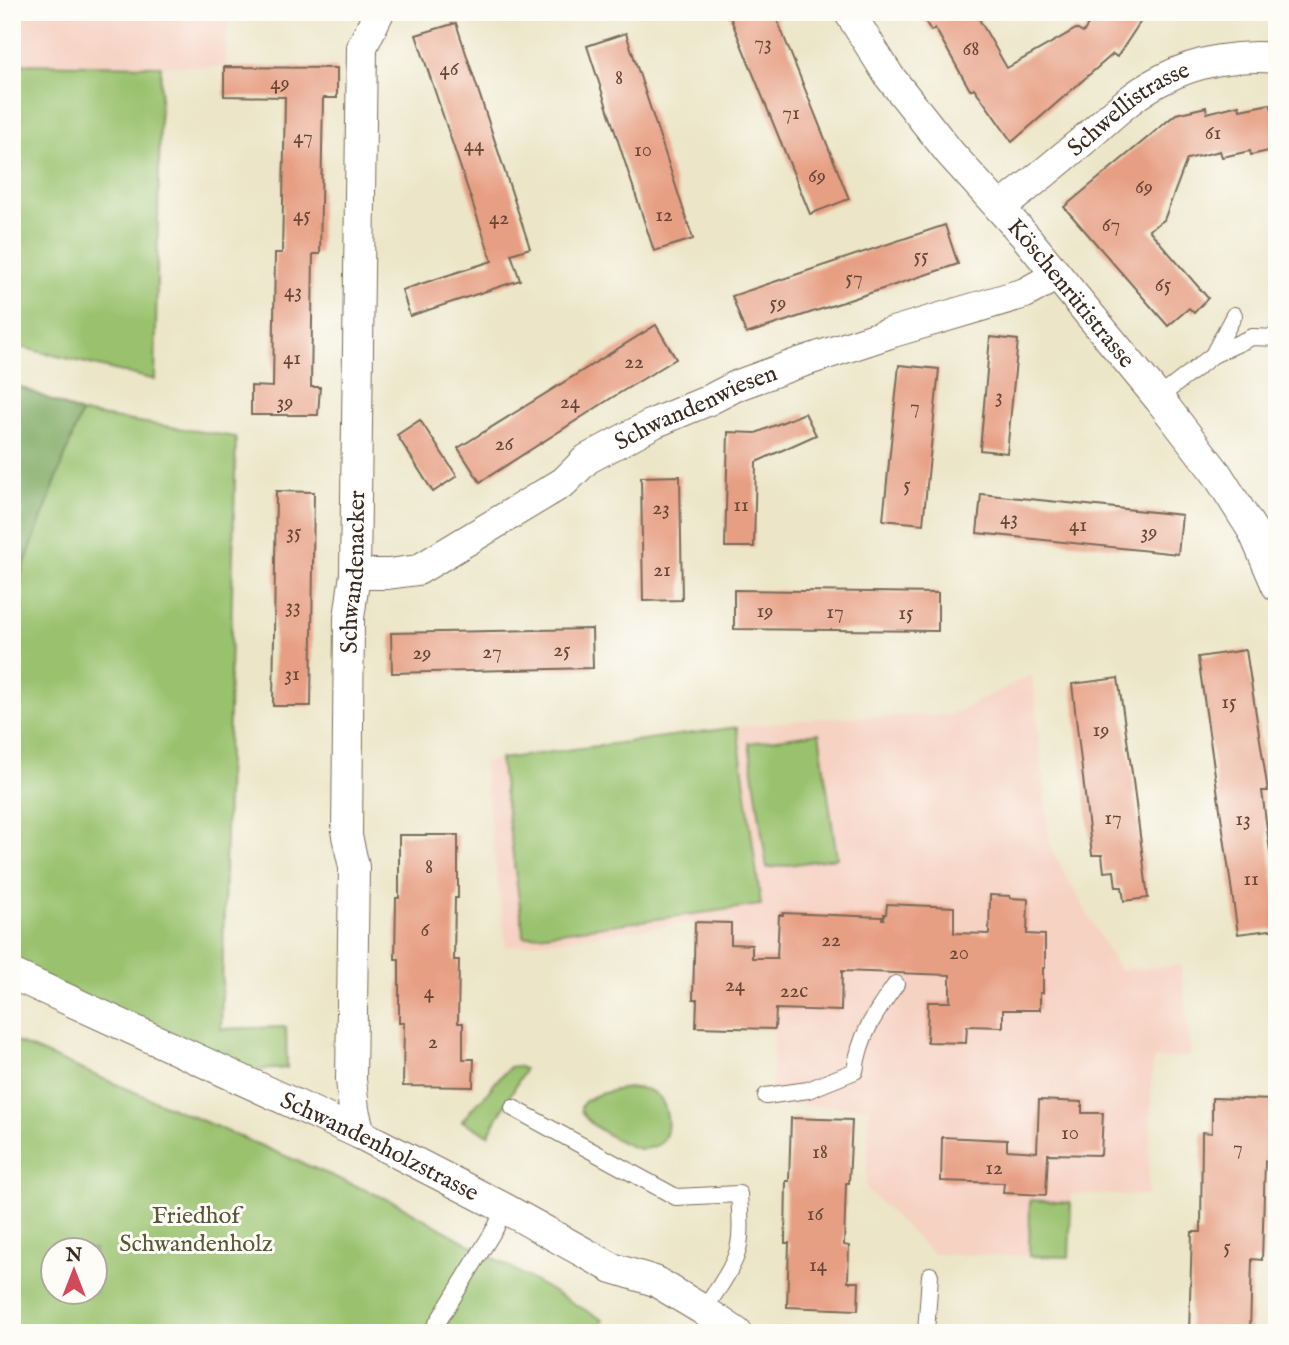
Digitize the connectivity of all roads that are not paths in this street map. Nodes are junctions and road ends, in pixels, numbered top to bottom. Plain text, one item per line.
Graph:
1 (379, 12) edge
2 (849, 12) edge
3 (1277, 58) edge
4 (1000, 208) junction
5 (1057, 275) junction
6 (1234, 315) dead end
7 (1277, 338) edge
8 (1213, 355) junction
9 (1158, 398) junction
10 (355, 574) junction
11 (1277, 586) edge
12 (12, 974) edge
13 (896, 984) dead end
14 (766, 1096) dead end
15 (513, 1108) dead end
16 (360, 1134) junction
17 (504, 1208) junction
18 (930, 1275) dead end
19 (704, 1310) junction
20 (432, 1333) edge
21 (737, 1333) edge
22 (926, 1333) edge

1 - 10 street, Schwandenacker
2 - 4 street, Köschenrütistrasse
3 - 4 street, Schwellistrasse
4 - 5 street, Köschenrütistrasse
5 - 9 street, Köschenrütistrasse
5 - 10 street, Schwandenwiesen
6 - 8 lane
7 - 8 lane
8 - 9 lane
9 - 11 street, Köschenrütistrasse
10 - 16 street, Schwandenacker
12 - 16 street, Schwandenholzstrasse
13 - 14 lane
15 - 19 lane
16 - 17 street, Schwandenholzstrasse
17 - 19 street, Schwandenholzstrasse
17 - 20 lane
18 - 22 lane
19 - 21 street, Schwandenholzstrasse

